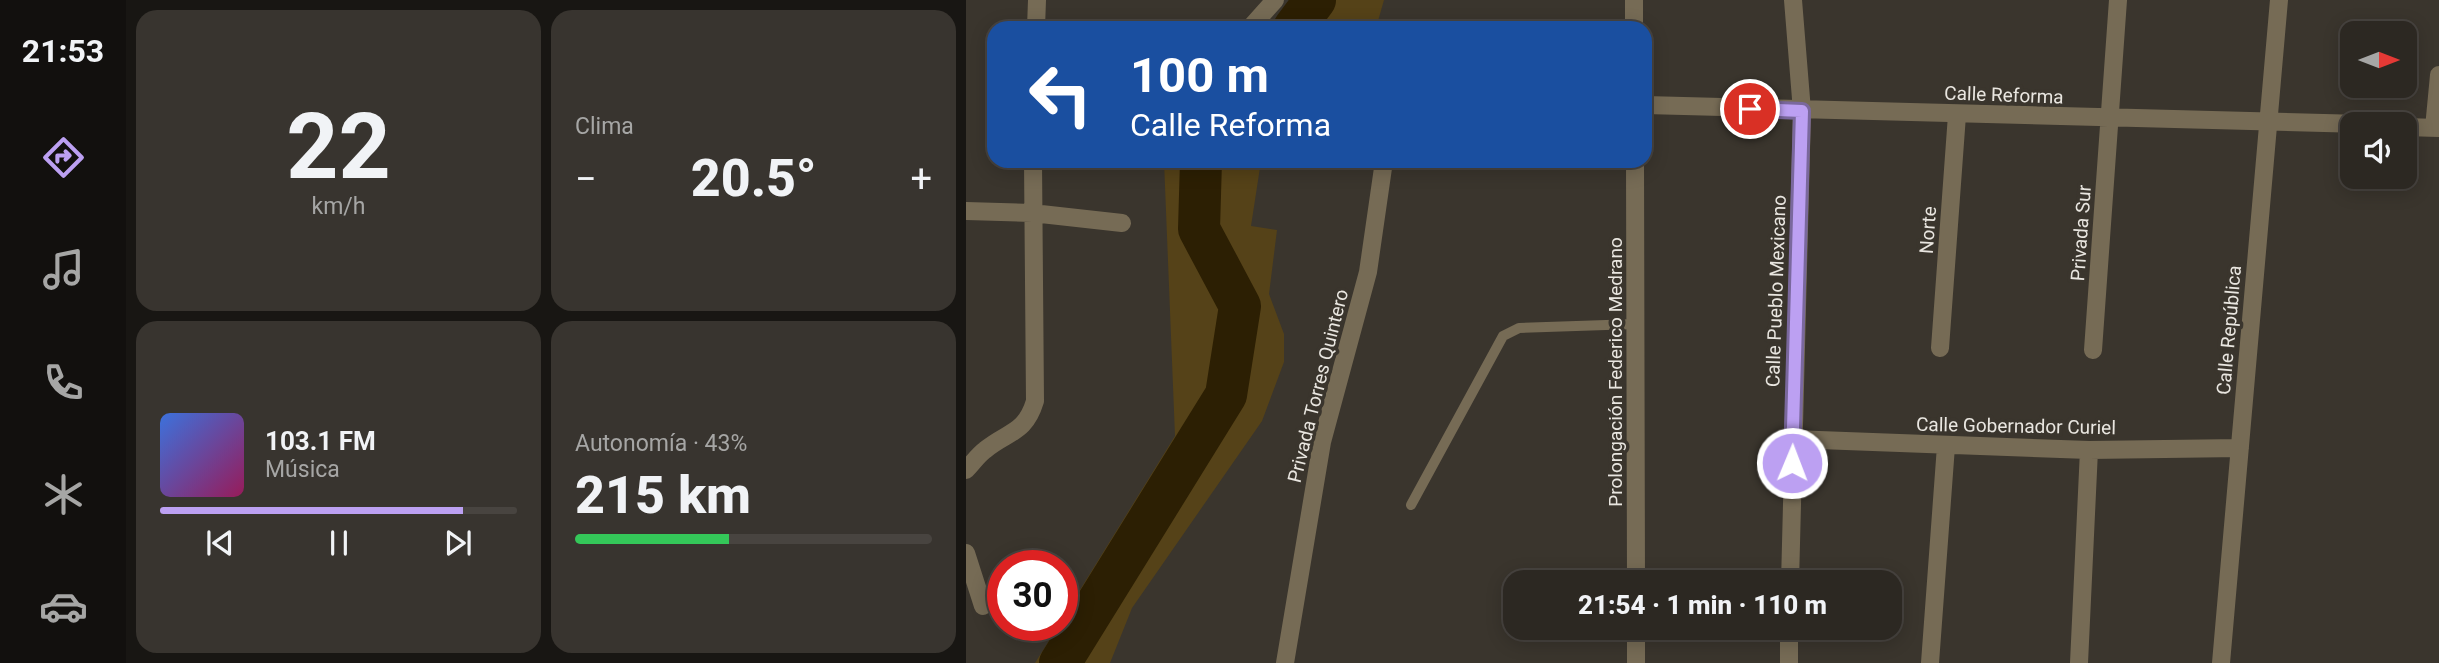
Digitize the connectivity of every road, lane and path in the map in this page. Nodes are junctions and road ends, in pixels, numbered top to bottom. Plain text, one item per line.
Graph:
1 (1037, 0) edge
2 (1275, 0) edge
3 (1634, 0) edge
4 (1793, 0) edge
5 (2118, 0) edge
6 (2280, 0) edge
7 (1036, 21) edge
8 (1257, 21) edge
9 (1634, 21) edge
10 (2439, 75) edge
11 (1652, 105) edge
12 (1802, 111) junction
13 (1957, 115) junction
14 (2110, 119) junction
15 (2270, 119) junction
16 (2340, 123) edge
17 (2417, 127) edge
18 (2437, 128) edge
19 (1033, 168) edge
20 (1383, 168) edge
21 (1635, 168) edge
22 (966, 211) edge
23 (1032, 213) junction
24 (1122, 223) dead end
25 (1636, 324) junction
26 (1940, 348) dead end
27 (2093, 350) dead end
28 (1792, 439) junction
29 (1946, 446) junction
30 (2240, 448) junction
31 (2089, 450) junction
32 (966, 470) edge
33 (1411, 505) dead end
34 (966, 553) edge
35 (1636, 570) edge
36 (1790, 570) edge
37 (983, 606) dead end
38 (1636, 640) edge
39 (1790, 640) edge
40 (1285, 663) edge
41 (1636, 663) edge
42 (1789, 663) edge
43 (1930, 663) edge
44 (2079, 663) edge
45 (2221, 663) edge

1 - 7 street
2 - 8 street
3 - 9 street
4 - 12 street, Calle Pueblo Mexicano
5 - 14 street, Privada Sur
6 - 15 street, Calle República
10 - 18 street
11 - 12 street, Calle Reforma
12 - 13 street, Calle Reforma
12 - 28 street, Calle Pueblo Mexicano
13 - 14 street, Calle Reforma
13 - 26 street, Norte
14 - 15 street, Calle Reforma
14 - 27 street, Privada Sur
15 - 16 street, Calle Reforma
15 - 30 street, Calle República
17 - 18 street
19 - 23 street
20 - 40 street, Privada Torres Quintero
21 - 25 street, Prolongación Federico Medrano
22 - 23 street
23 - 24 street
23 - 32 street
25 - 33 lane
25 - 35 street, Prolongación Federico Medrano
28 - 29 street, Calle Gobernador Curiel
28 - 36 street, Calle Pueblo Mexicano
29 - 31 street, Calle Gobernador Curiel
29 - 43 street
30 - 31 street, Calle Gobernador Curiel
30 - 45 street, Calle República
31 - 44 street
34 - 37 street
38 - 41 street
39 - 42 street

